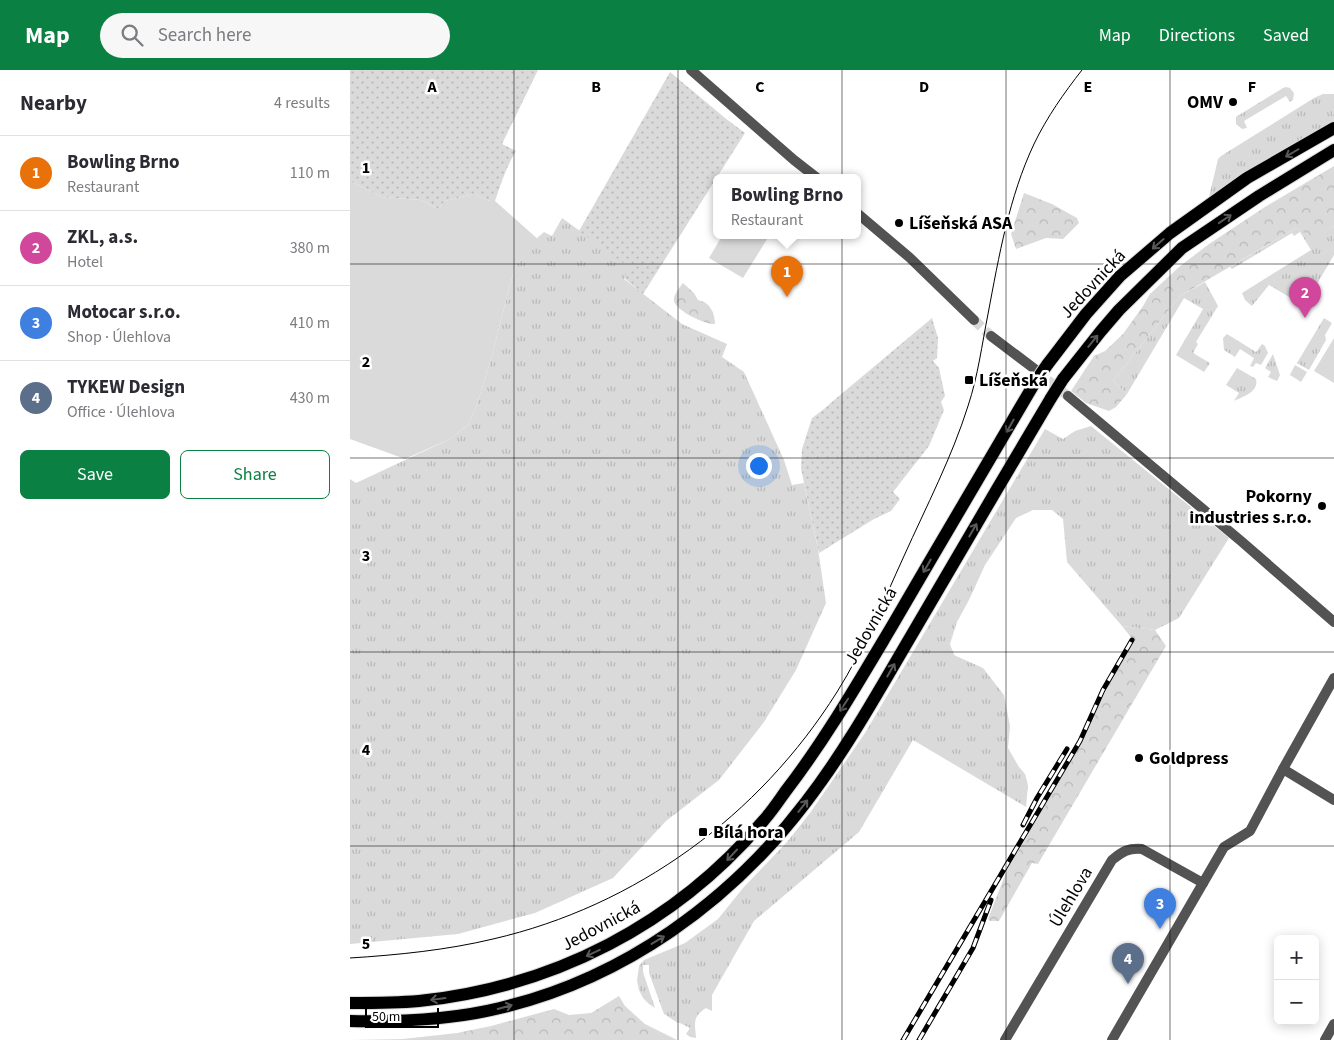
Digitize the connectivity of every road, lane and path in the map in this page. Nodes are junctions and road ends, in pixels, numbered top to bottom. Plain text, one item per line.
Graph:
1 (691, 70) edge
2 (1334, 128) edge
3 (1334, 150) edge
4 (812, 174) edge
5 (861, 215) edge
6 (974, 320) tunnel mouth
7 (992, 336) tunnel mouth
8 (1041, 368) junction
9 (1068, 396) tunnel mouth
10 (1334, 622) edge
11 (1334, 678) edge
12 (1283, 769) junction
13 (1334, 800) edge
14 (1203, 883) junction
15 (350, 1003) edge
16 (350, 1021) edge
17 (1334, 1024) edge
18 (1005, 1040) edge
19 (1112, 1040) edge
20 (1325, 1040) edge

1 - 4 street
2 -> 8 main road, Jedovnická
16 -> 3 main road, Jedovnická, bridge
5 - 6 street
7 - 8 street
8 -> 15 main road, Jedovnická, bridge
9 - 10 street
11 - 12 street
12 - 13 street
12 - 14 street
14 - 18 street, Úlehlova
14 - 19 street
17 - 20 street

